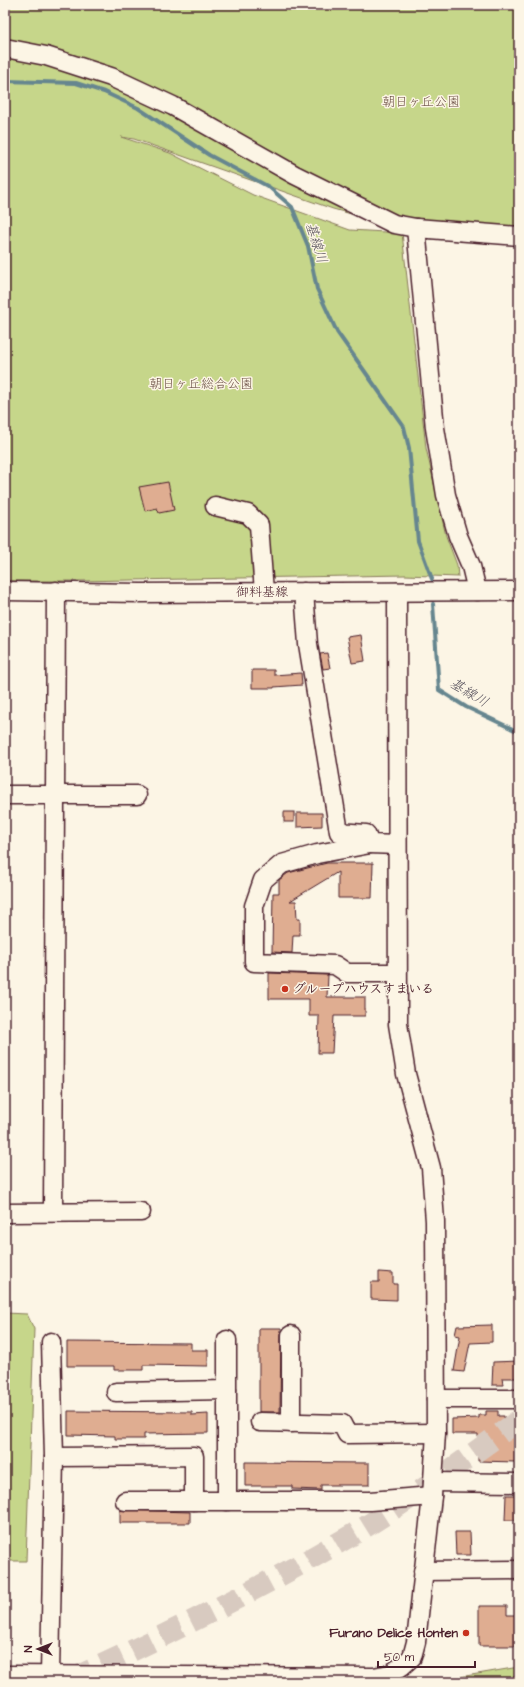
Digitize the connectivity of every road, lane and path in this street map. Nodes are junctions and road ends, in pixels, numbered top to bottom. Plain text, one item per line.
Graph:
1 (5, 48) edge
2 (416, 228) junction
3 (519, 236) edge
4 (215, 506) dead end
5 (5, 591) edge
6 (56, 591) junction
7 (477, 591) junction
8 (519, 591) edge
9 (264, 592) junction
10 (304, 592) junction
11 (397, 592) junction
12 (5, 795) edge
13 (55, 795) junction
14 (137, 795) dead end
15 (370, 844) junction
16 (397, 845) junction
17 (397, 973) junction
18 (5, 1212) edge
19 (53, 1212) junction
20 (141, 1212) dead end
21 (292, 1335) dead end
22 (227, 1340) dead end
23 (51, 1342) dead end
24 (227, 1390) junction
25 (116, 1392) dead end
26 (436, 1399) junction
27 (519, 1399) edge
28 (260, 1422) dead end
29 (291, 1423) junction
30 (436, 1433) junction
31 (54, 1457) junction
32 (519, 1483) edge
33 (432, 1489) junction
34 (125, 1501) dead end
35 (194, 1501) junction
36 (227, 1501) junction
37 (519, 1570) edge
38 (423, 1571) junction
39 (5, 1675) edge
40 (50, 1675) junction
41 (178, 1678) edge

1 - 2 street
2 - 3 street
2 - 7 street
4 - 9 street
5 - 6 street, 御料基線
6 - 9 street, 御料基線
6 - 13 street
7 - 8 street, 御料基線
7 - 11 street, 御料基線
9 - 10 street, 御料基線
10 - 11 street, 御料基線
10 - 15 street
11 - 16 street
12 - 13 street
13 - 14 street
13 - 19 street
15 - 16 street
15 - 17 street
16 - 17 street
17 - 26 street
18 - 19 street
19 - 20 street
21 - 29 street
22 - 24 street
23 - 31 street
24 - 25 street
24 - 36 street
26 - 27 street
26 - 30 street
28 - 29 street
29 - 30 street
30 - 33 street
31 - 35 street
31 - 40 street
32 - 33 street
33 - 36 street
33 - 38 street
34 - 35 street
35 - 36 street
37 - 38 street
38 - 41 street
39 - 40 street
40 - 41 street

